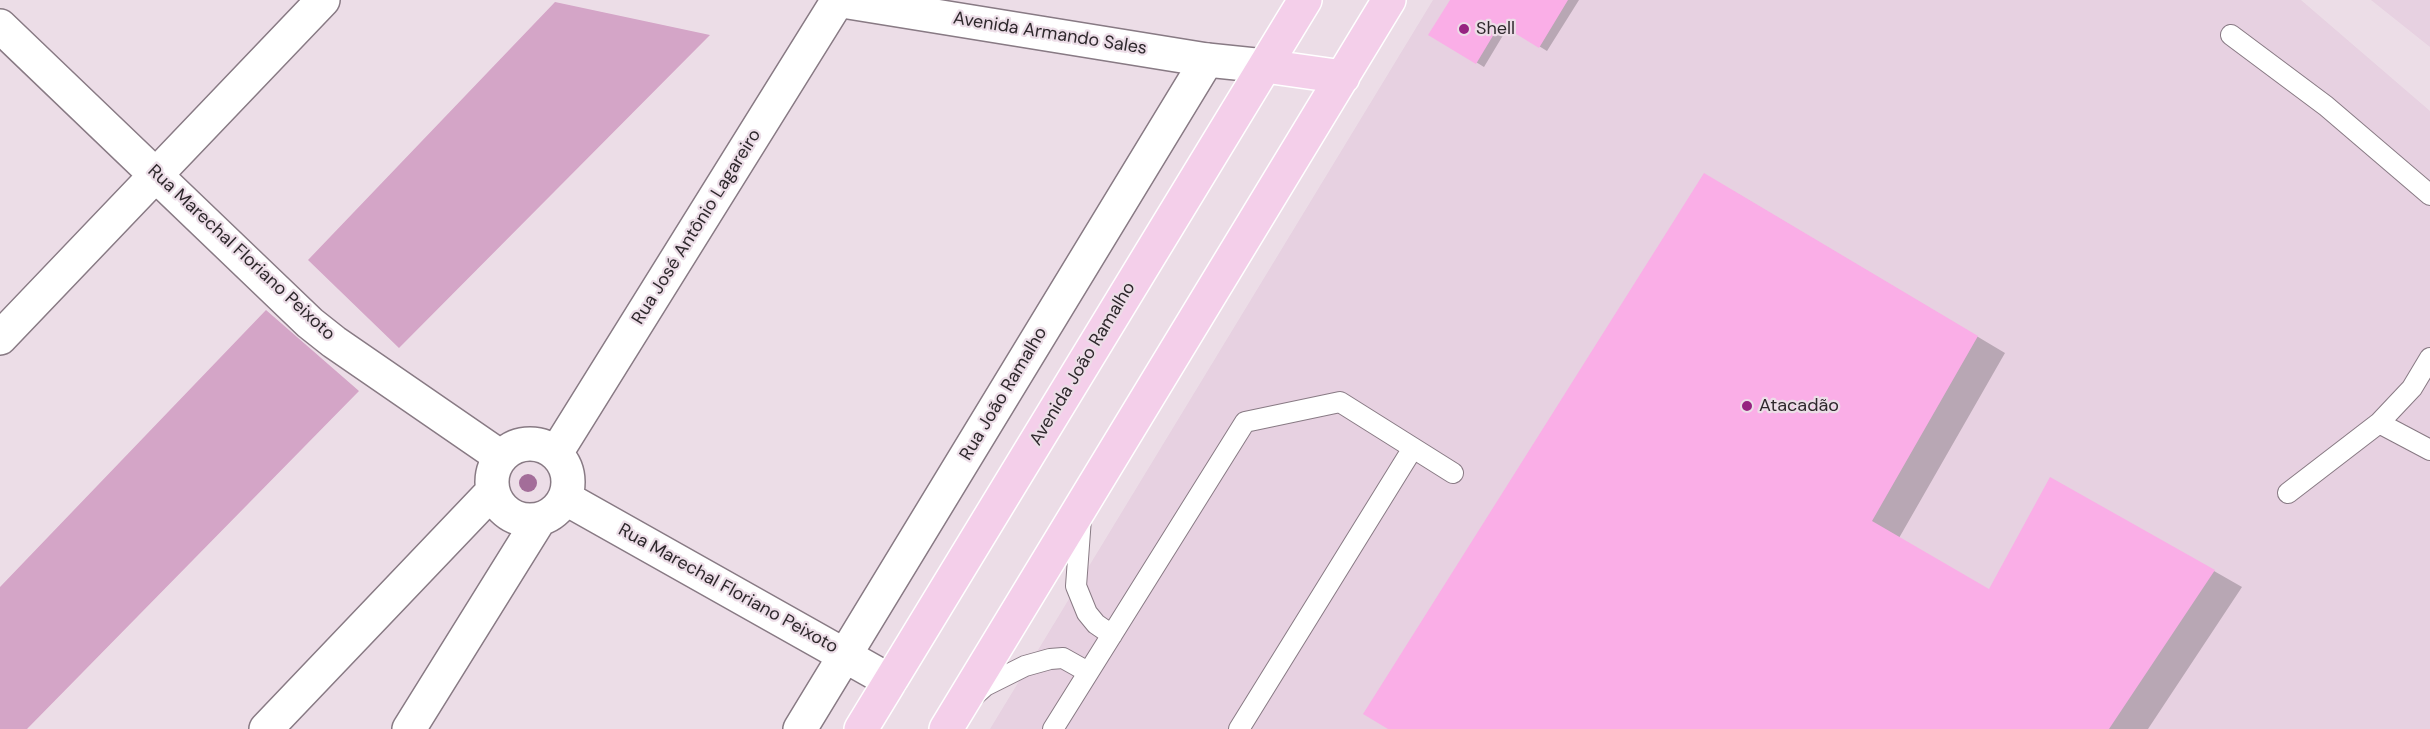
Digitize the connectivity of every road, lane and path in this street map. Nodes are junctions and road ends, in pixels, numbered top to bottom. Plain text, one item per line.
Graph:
1 (322, 0) edge
2 (837, 0) edge
3 (1305, 0) edge
4 (1389, 0) edge
5 (0, 26) edge
6 (2232, 35) dead end
7 (1208, 60) junction
8 (1264, 66) junction
9 (1343, 77) junction
10 (156, 174) junction
11 (2430, 195) edge
12 (0, 338) edge
13 (2430, 358) edge
14 (2379, 423) junction
15 (1413, 448) junction
16 (2430, 450) edge
17 (556, 453) junction
18 (501, 457) junction
19 (1453, 473) dead end
20 (493, 490) junction
21 (2288, 493) dead end
22 (566, 498) junction
23 (1085, 501) junction
24 (539, 520) junction
25 (1112, 634) junction
26 (845, 654) junction
27 (1088, 672) junction
28 (890, 681) junction
29 (950, 723) edge
30 (266, 729) edge
31 (409, 729) edge
32 (800, 729) edge
33 (861, 729) edge
34 (1053, 729) edge
35 (1239, 729) edge

1 - 10 street
2 - 7 street, Avenida Armando Sales
2 - 17 street, Rua José Antônio Lagareiro
3 - 8 highway, Avenida João Ramalho
4 - 9 highway
5 - 10 street, Rua Marechal Floriano Peixoto
6 - 11 lane
7 - 8 street, Avenida Armando Sales
7 - 26 street, Rua João Ramalho
8 - 9 highway
8 - 28 highway, Avenida João Ramalho
9 - 23 highway
10 - 12 street
10 - 18 street, Rua Marechal Floriano Peixoto
13 - 14 lane
14 - 16 lane
14 - 21 lane
15 - 19 lane
15 - 25 lane
15 - 35 lane
17 - 18 street
17 - 22 street
18 - 20 street
20 - 24 street
20 - 30 street
22 - 24 street
22 - 26 street, Rua Marechal Floriano Peixoto
23 - 25 lane
23 - 29 highway
24 - 31 street
25 - 27 lane
26 - 28 street, Rua Marechal Floriano Peixoto
26 - 32 street, Rua João Ramalho
27 - 29 lane
27 - 34 lane
28 - 33 highway, Avenida João Ramalho

